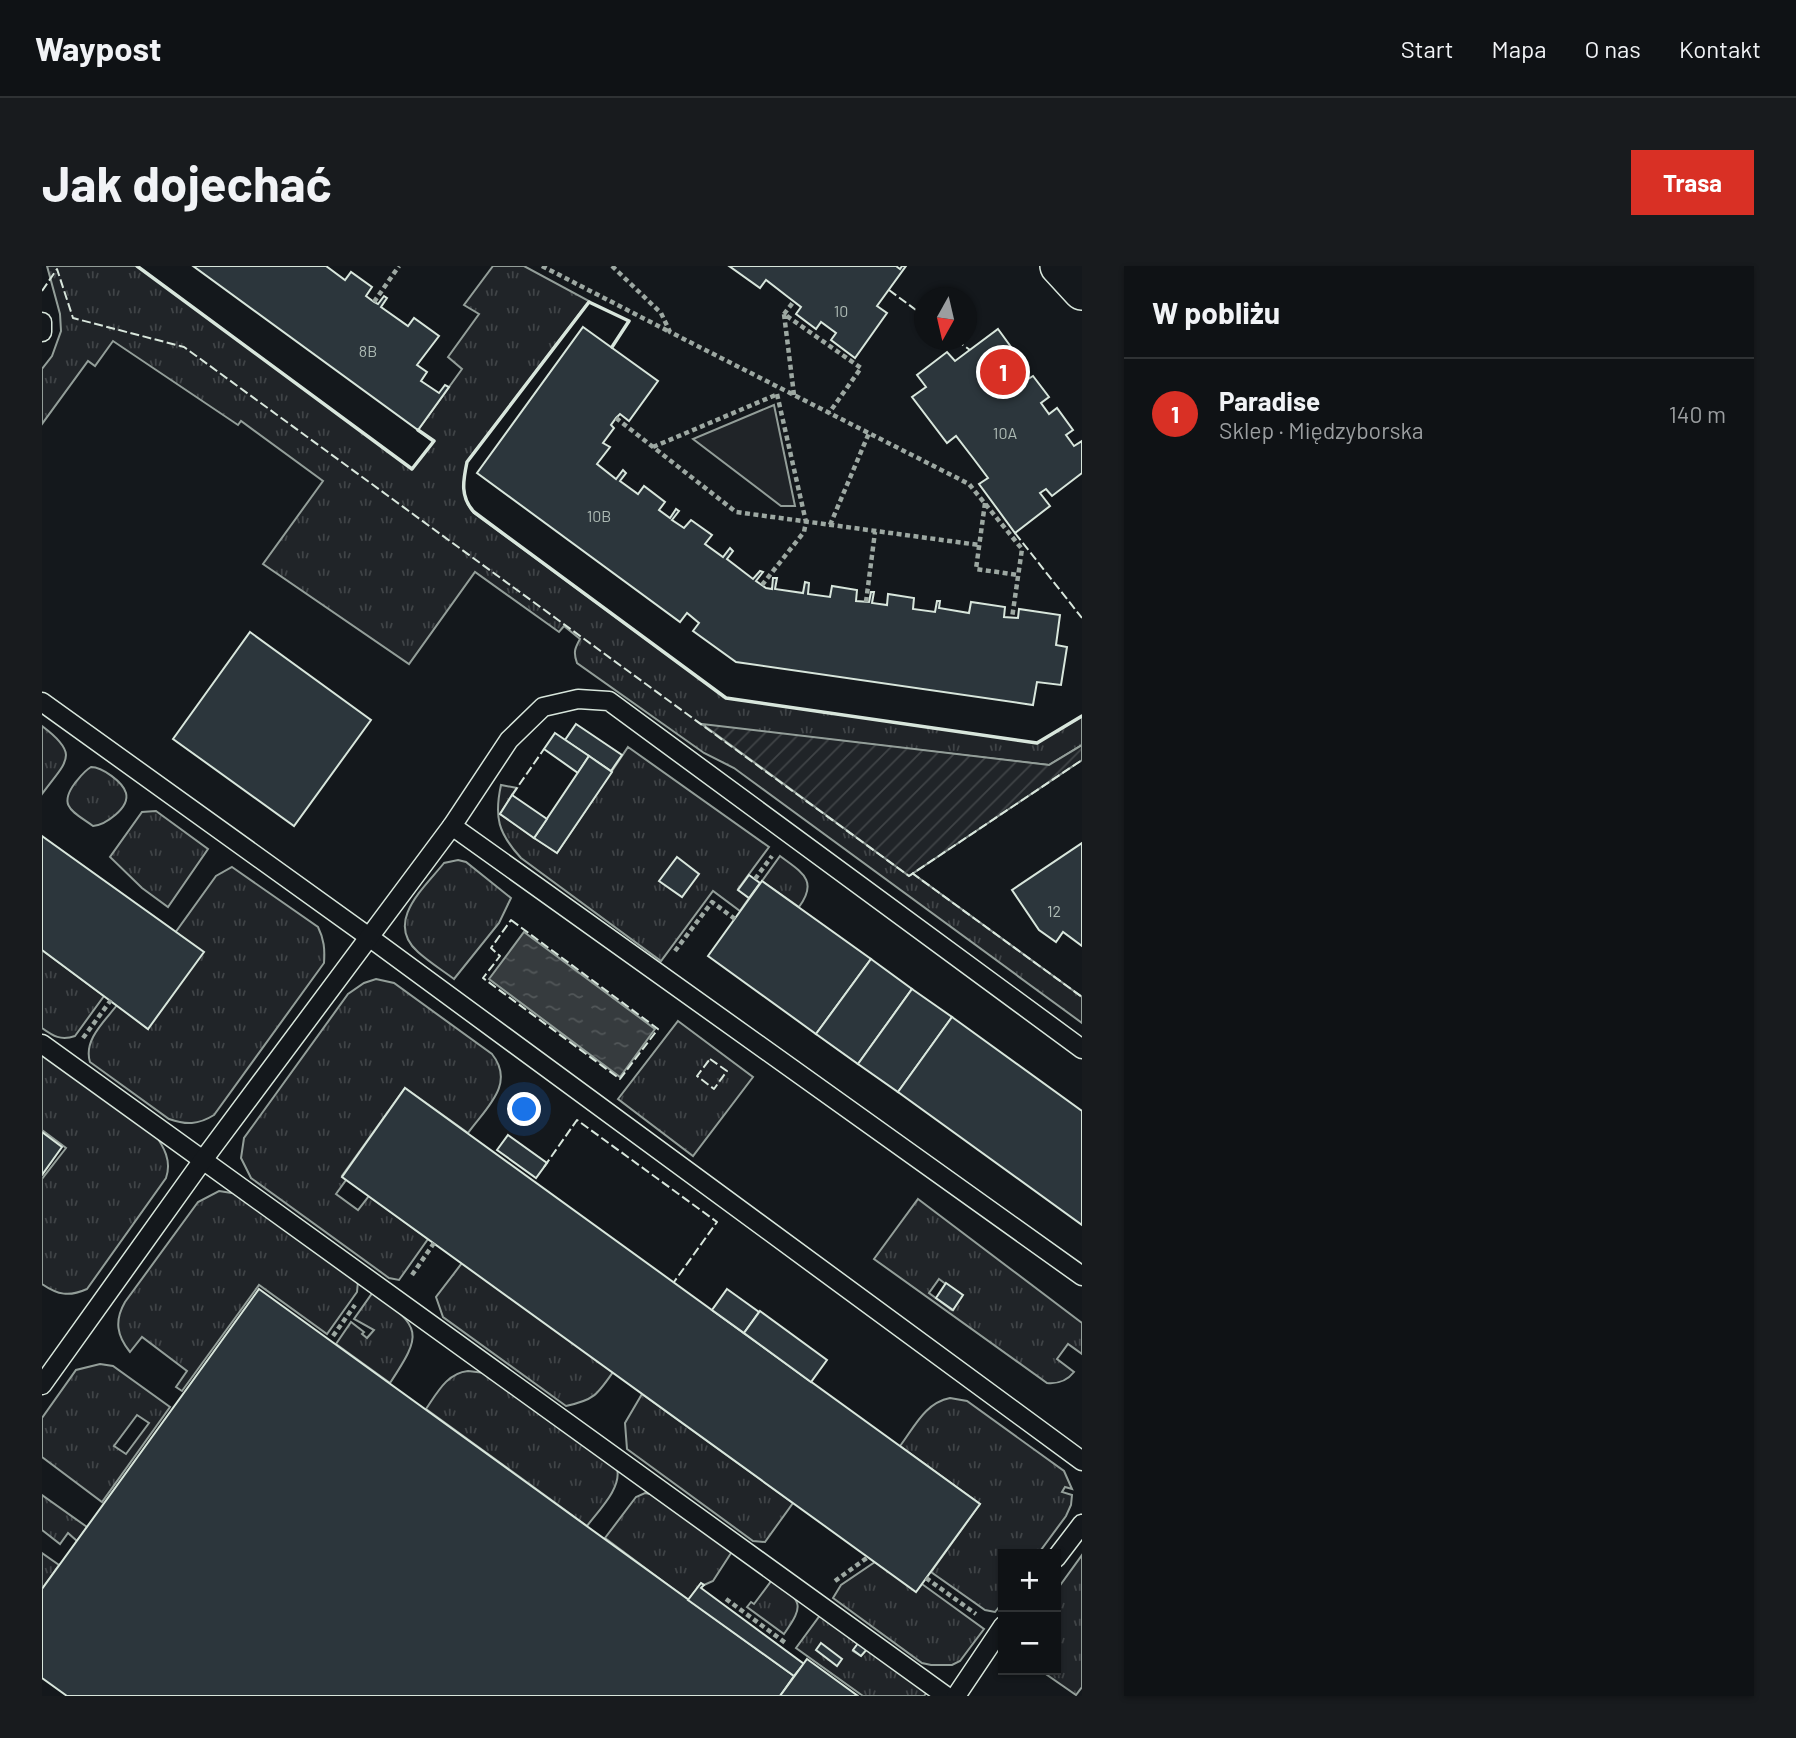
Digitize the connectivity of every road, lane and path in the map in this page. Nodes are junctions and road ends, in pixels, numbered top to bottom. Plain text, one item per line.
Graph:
1 (400, 266) edge
2 (541, 266) edge
3 (612, 266) edge
4 (1059, 266) edge
5 (1082, 291) edge
6 (794, 301) dead end
7 (373, 302) dead end
8 (784, 314) junction
9 (42, 322) edge
10 (42, 332) edge
11 (670, 332) junction
12 (784, 391) junction
13 (777, 394) junction
14 (794, 396) junction
15 (829, 413) junction
16 (616, 418) dead end
17 (869, 433) junction
18 (653, 447) junction
19 (985, 503) junction
20 (806, 522) junction
21 (830, 525) junction
22 (875, 532) junction
23 (979, 545) junction
24 (1018, 575) junction
25 (762, 584) dead end
26 (866, 602) dead end
27 (1012, 618) dead end
28 (42, 702) edge
29 (452, 826) junction
30 (735, 919) dead end
31 (369, 937) junction
32 (658, 973) junction
33 (111, 1000) dead end
34 (42, 1044) edge
35 (1082, 1049) edge
36 (66, 1061) junction
37 (203, 1160) junction
38 (434, 1243) dead end
39 (1082, 1276) edge
40 (394, 1298) junction
41 (42, 1385) edge
42 (1082, 1461) edge
43 (1082, 1524) edge
44 (1061, 1551) edge
45 (868, 1558) dead end
46 (926, 1578) dead end
47 (726, 1599) dead end
48 (818, 1603) junction
49 (998, 1627) edge
50 (998, 1633) edge
51 (787, 1644) dead end
52 (946, 1696) edge
53 (956, 1696) edge

1 - 7 path
2 - 11 path
3 - 11 path
4 - 5 street
6 - 8 path
8 - 14 path
8 - 15 path
9 - 10 lane
11 - 12 path
12 - 13 path
12 - 14 path
13 - 18 path
13 - 20 path
14 - 15 path
15 - 17 path
16 - 18 path
17 - 19 path
17 - 21 path
18 - 20 path
19 - 23 path
19 - 24 path
20 - 21 path
20 - 25 path
21 - 22 path
22 - 23 path
22 - 26 path
23 - 24 path
24 - 27 path
28 - 31 lane
29 - 31 lane
29 - 32 lane
29 - 35 lane
30 - 32 path
31 - 37 lane
31 - 42 lane
32 - 39 lane
33 - 36 path
34 - 36 lane
36 - 37 lane
37 - 40 lane
37 - 41 lane
38 - 40 path
40 - 48 lane
43 - 44 lane
45 - 48 path
46 - 49 path
47 - 51 path
48 - 52 lane
50 - 53 lane

